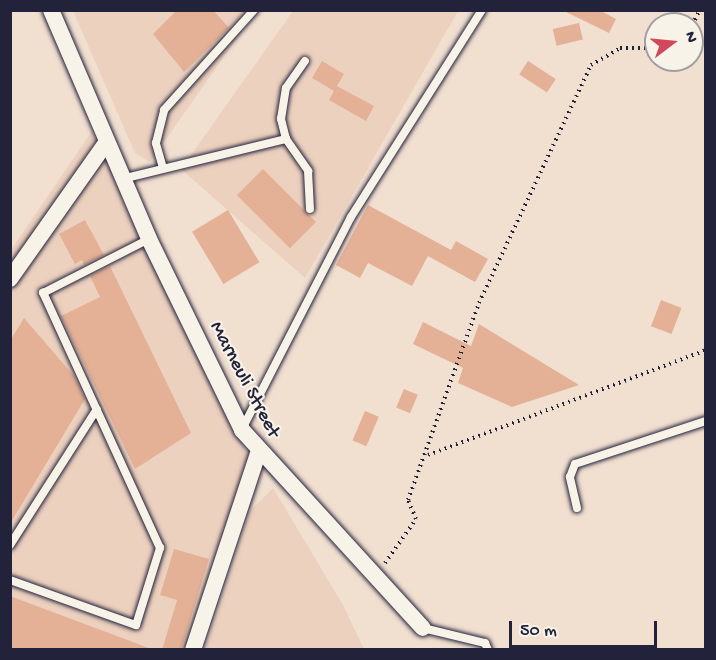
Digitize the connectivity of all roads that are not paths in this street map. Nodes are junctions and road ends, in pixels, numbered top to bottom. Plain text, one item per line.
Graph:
1 (51, 10) edge
2 (254, 10) edge
3 (482, 10) edge
4 (305, 61) dead end
5 (286, 139) junction
6 (106, 143) junction
7 (163, 168) junction
8 (126, 178) junction
9 (310, 209) dead end
10 (149, 239) junction
11 (10, 279) edge
12 (97, 408) junction
13 (705, 421) edge
14 (242, 430) junction
15 (258, 453) junction
16 (577, 508) dead end
17 (10, 545) edge
18 (10, 580) edge
19 (423, 628) joint
20 (193, 650) edge
21 (488, 650) edge

1 - 6 street, Marneuli Street
2 - 7 lane
3 - 14 lane
4 - 5 lane
5 - 7 lane
5 - 9 lane
6 - 8 street, Marneuli Street
6 - 11 street
7 - 8 lane
8 - 10 street, Marneuli Street
10 - 12 lane
10 - 14 street, Marneuli Street
12 - 17 lane
12 - 18 lane
13 - 16 lane
14 - 15 street, Marneuli Street
15 - 19 street, Marneuli Street
15 - 20 street
19 - 21 lane

